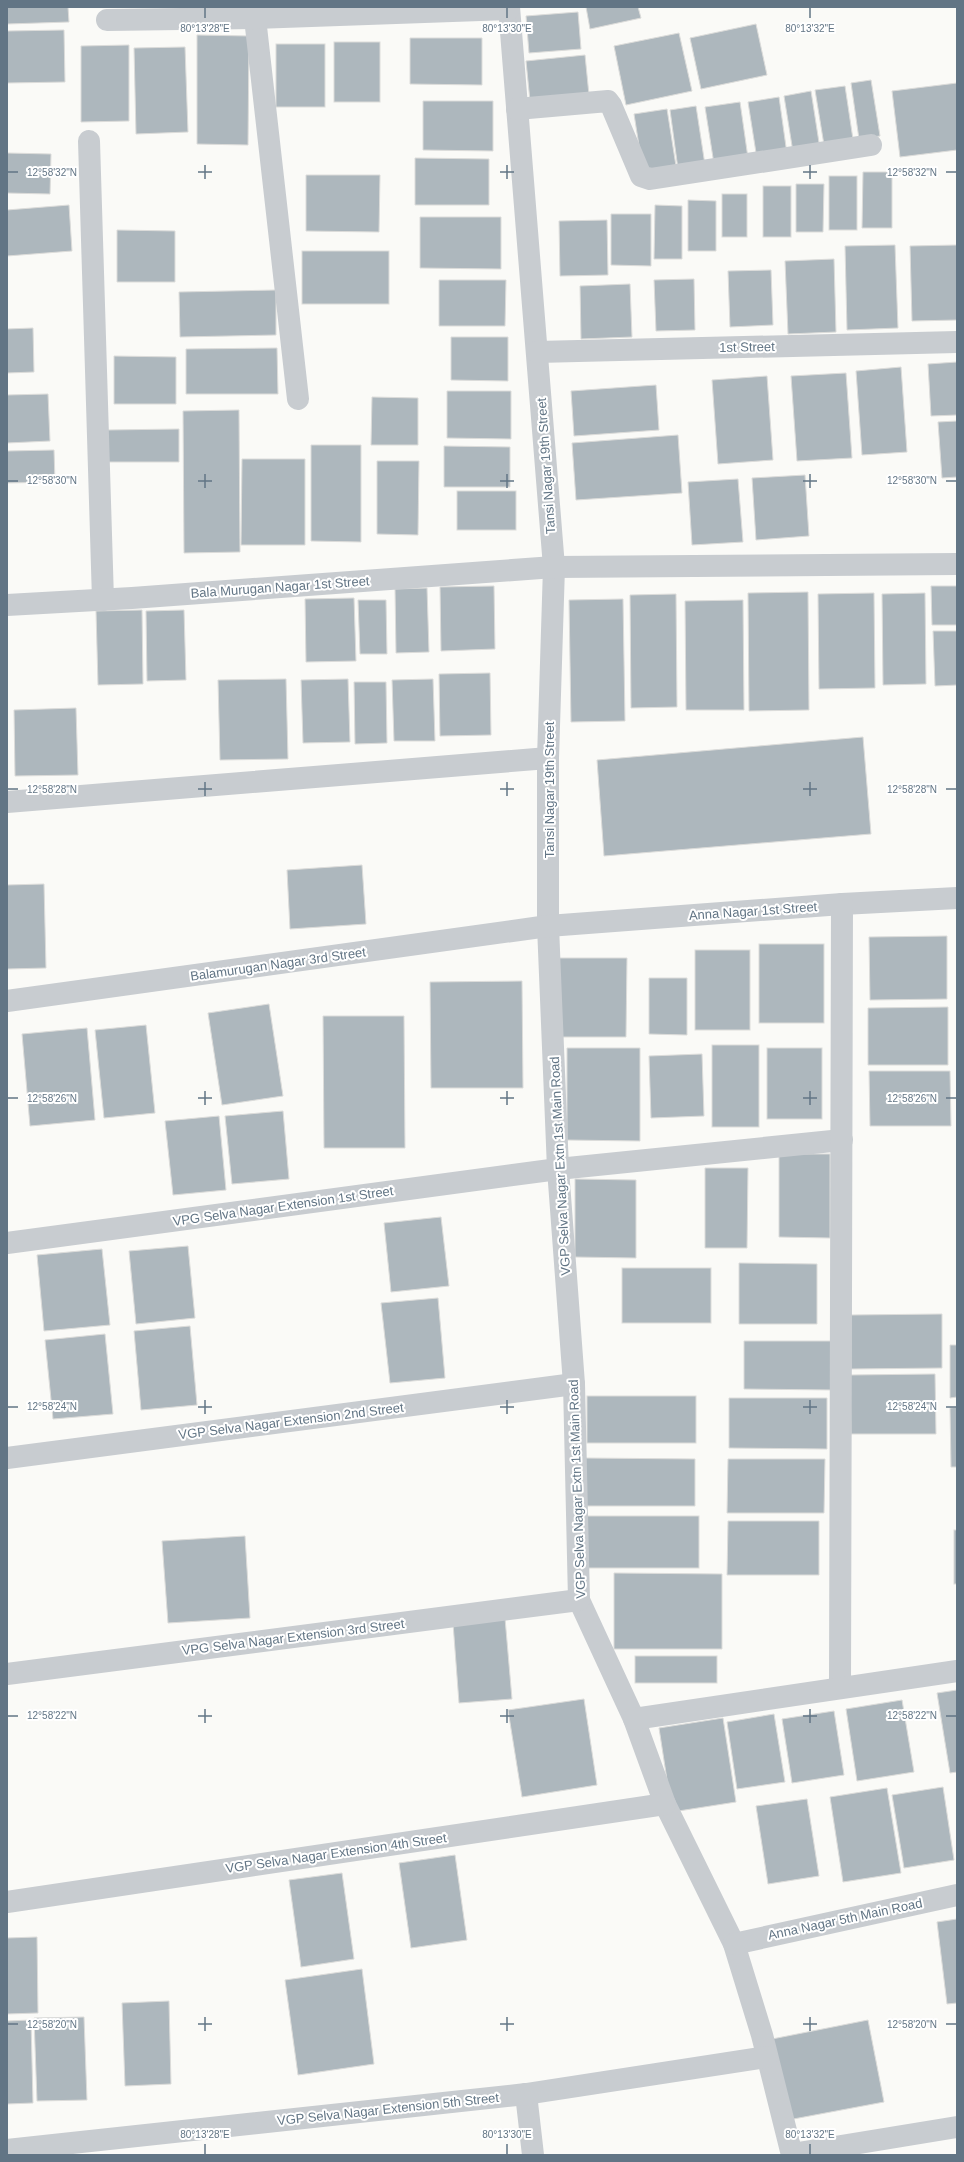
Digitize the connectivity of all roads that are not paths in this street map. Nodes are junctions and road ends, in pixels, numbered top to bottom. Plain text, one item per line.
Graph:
1 (509, 8) edge
2 (254, 18) junction
3 (107, 20) dead end
4 (517, 109) junction
5 (89, 141) dead end
6 (871, 145) dead end
7 (957, 342) edge
8 (537, 352) junction
9 (298, 398) dead end
10 (957, 564) edge
11 (554, 567) junction
12 (103, 600) junction
13 (7, 605) edge
14 (548, 758) junction
15 (7, 802) edge
16 (957, 898) edge
17 (842, 904) junction
18 (548, 926) junction
19 (7, 1001) edge
20 (842, 1140) junction
21 (558, 1169) junction
22 (7, 1243) edge
23 (574, 1384) junction
24 (7, 1458) edge
25 (579, 1600) junction
26 (957, 1671) edge
27 (7, 1674) edge
28 (840, 1687) junction
29 (634, 1719) junction
30 (665, 1804) junction
31 (957, 1895) edge
32 (7, 1902) edge
33 (734, 1944) junction
34 (767, 2056) junction
35 (526, 2094) junction
36 (957, 2127) edge
37 (7, 2150) edge
38 (533, 2155) edge
39 (792, 2155) edge

1 - 2 street
1 - 4 street, Tansi Nagar 19th Street
2 - 3 street
2 - 9 street
4 - 6 street
4 - 8 street, Tansi Nagar 19th Street
5 - 12 street
7 - 8 street, 1st Street
8 - 11 street, Tansi Nagar 19th Street
10 - 11 street, Bala Murugan Nagar 1st Street
11 - 12 street, Bala Murugan Nagar 1st Street
11 - 14 street, Tansi Nagar 19th Street
12 - 13 street, Bala Murugan Nagar 1st Street
14 - 15 street
14 - 18 street, Tansi Nagar 19th Street
16 - 17 street, Anna Nagar 1st Street
17 - 18 street, Anna Nagar 1st Street
17 - 20 street
18 - 19 street, Balamurugan Nagar 3rd Street
18 - 21 street, VGP Selva Nagar Extn 1st Main Road
20 - 21 street, VPG Selva Nagar Extension 1st Street
20 - 28 street
21 - 22 street, VPG Selva Nagar Extension 1st Street
21 - 23 street, VGP Selva Nagar Extn 1st Main Road
23 - 24 street, VGP Selva Nagar Extension 2nd Street
23 - 25 street, VGP Selva Nagar Extn 1st Main Road
25 - 27 street, VPG Selva Nagar Extension 3rd Street
25 - 29 street, VGP Selva Nagar Extn 1st Main Road
26 - 28 street
28 - 29 street
29 - 30 street, VGP Selva Nagar Extn 1st Main Road
30 - 32 street, VGP Selva Nagar Extension 4th Street
30 - 33 street, VGP Selva Nagar Extn 1st Main Road
31 - 33 street, Anna Nagar 5th Main Road
33 - 34 street, VGP Selva Nagar Extn 1st Main Road
34 - 35 street, VGP Selva Nagar Extension 5th Street
34 - 39 street, VGP Selva Nagar Extn 1st Main Road
35 - 37 street, VGP Selva Nagar Extension 5th Street
35 - 38 street
36 - 39 street

